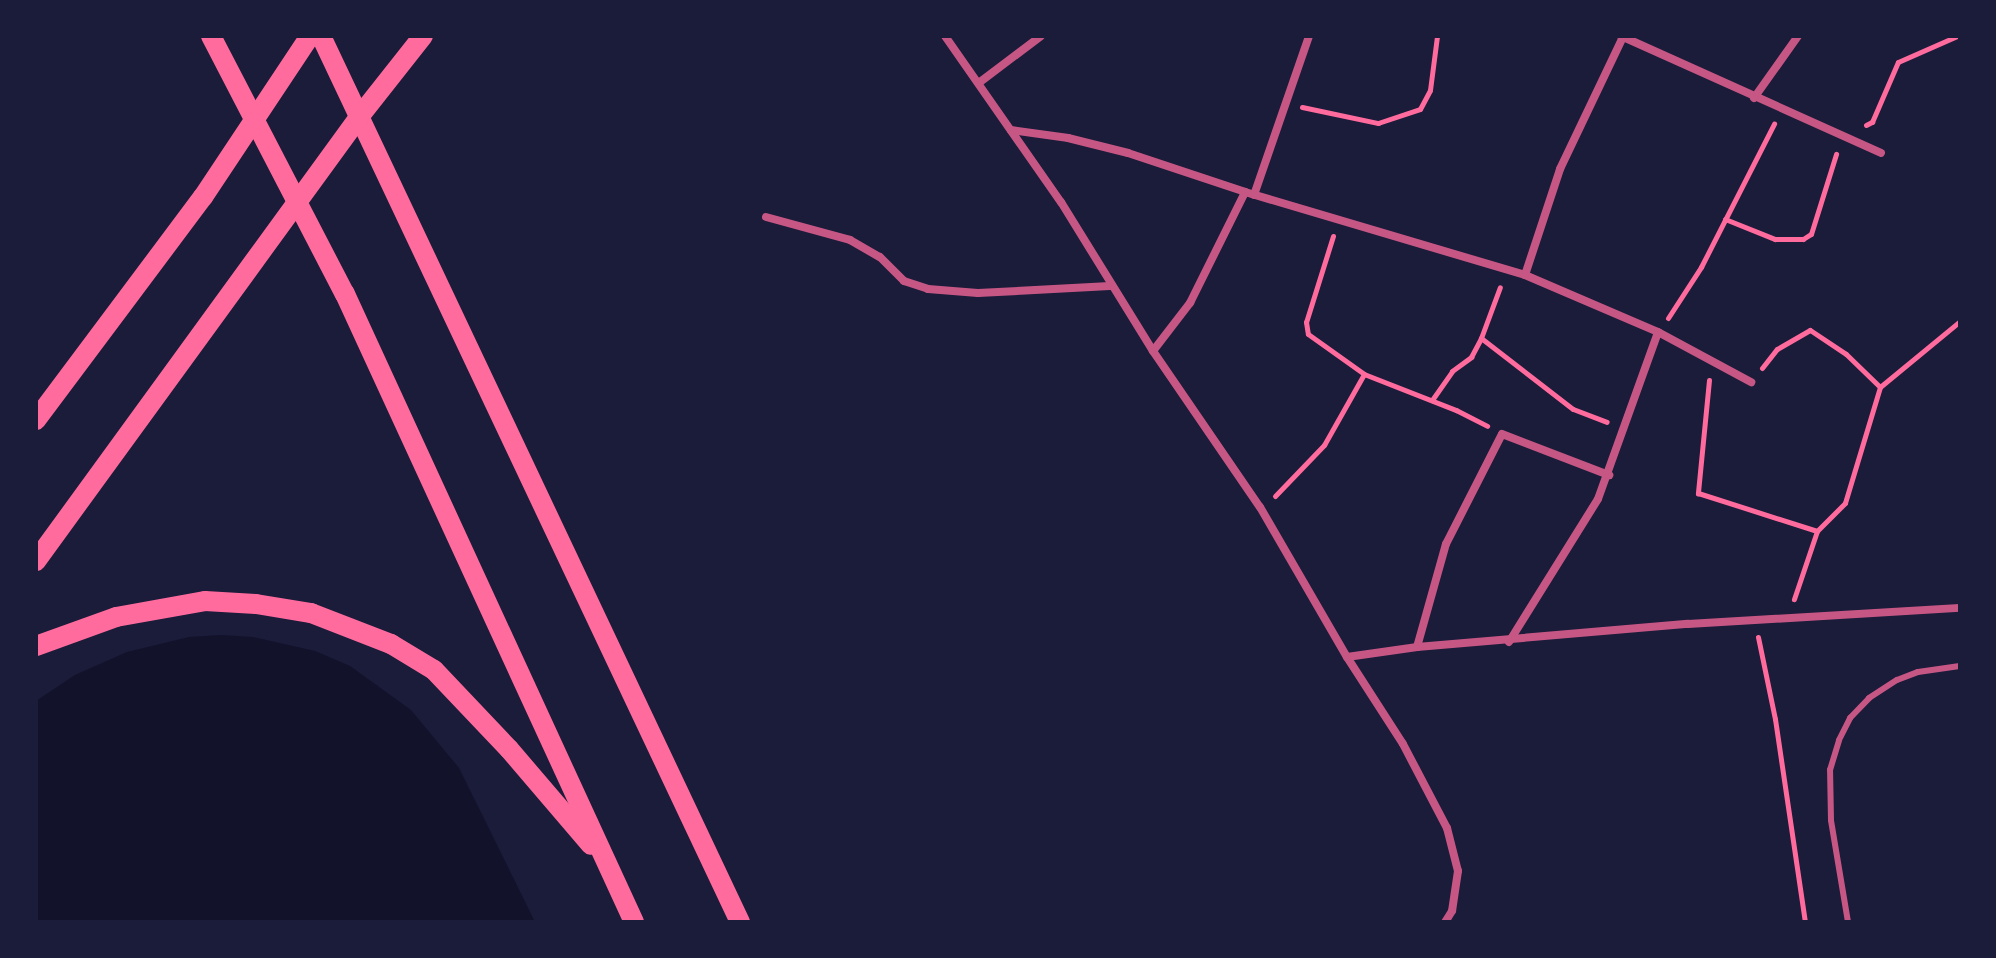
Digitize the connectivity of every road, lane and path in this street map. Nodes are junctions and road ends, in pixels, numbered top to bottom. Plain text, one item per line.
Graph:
1 (211, 36) edge
2 (310, 36) edge
3 (321, 36) edge
4 (423, 36) edge
5 (945, 36) edge
6 (1041, 36) edge
7 (1309, 36) edge
8 (1437, 36) edge
9 (1622, 36) edge
10 (1798, 36) edge
11 (1957, 36) edge
12 (980, 82) junction
13 (1754, 98) junction
14 (1283, 103) junction
15 (1781, 110) junction
16 (359, 117) junction
17 (252, 120) junction
18 (1011, 130) junction
19 (1842, 136) junction
20 (1881, 153) dead end
21 (1249, 194) junction
22 (297, 206) junction
23 (766, 217) dead end
24 (1337, 219) junction
25 (1725, 219) junction
26 (1506, 271) junction
27 (1525, 275) junction
28 (1110, 286) junction
29 (1960, 321) edge
30 (1658, 332) junction
31 (1481, 338) junction
32 (1153, 351) junction
33 (1712, 362) junction
34 (1364, 374) junction
35 (1751, 382) joint
36 (1880, 387) junction
37 (1432, 400) junction
38 (36, 420) edge
39 (1502, 434) junction
40 (1623, 436) junction
41 (1609, 475) junction
42 (1260, 507) junction
43 (1817, 531) junction
44 (36, 561) edge
45 (1960, 608) edge
46 (1787, 619) junction
47 (1755, 621) junction
48 (1509, 642) junction
49 (36, 646) edge
50 (1417, 647) junction
51 (1347, 657) junction
52 (1960, 666) edge
53 (606, 863) junction
54 (634, 922) edge
55 (740, 922) edge
56 (1445, 922) edge
57 (1805, 922) edge
58 (1848, 922) edge

1 - 17 main road
2 - 17 main road
3 - 16 main road
4 - 16 main road
5 - 12 street
6 - 12 street
7 - 14 street
8 - 14 path
9 - 13 street
9 - 27 street
10 - 13 street
11 - 19 path
12 - 18 street
13 - 15 street
14 - 21 street
15 - 19 street
15 - 25 path
16 - 22 main road
16 - 55 main road
17 - 22 main road
17 - 38 main road
18 - 21 street
18 - 28 street
19 - 20 street
19 - 25 path
21 - 24 street
21 - 32 street
22 - 44 main road
22 - 53 main road
23 - 28 street
24 - 26 street
24 - 34 path
25 - 30 path
26 - 27 street
26 - 31 path
27 - 30 street
28 - 32 street
29 - 36 path
30 - 33 street
30 - 40 street
31 - 37 path
31 - 40 path
32 - 42 street
33 - 35 street
33 - 43 path
34 - 37 path
34 - 42 path
35 - 36 path
36 - 43 path
37 - 39 path
39 - 41 street
39 - 50 street
40 - 41 street
41 - 48 street
42 - 51 street
43 - 46 path
45 - 46 street
46 - 47 street
47 - 48 street
47 - 57 path
48 - 50 street
49 - 53 main road
50 - 51 street
51 - 56 street
52 - 58 lane
53 - 54 main road

